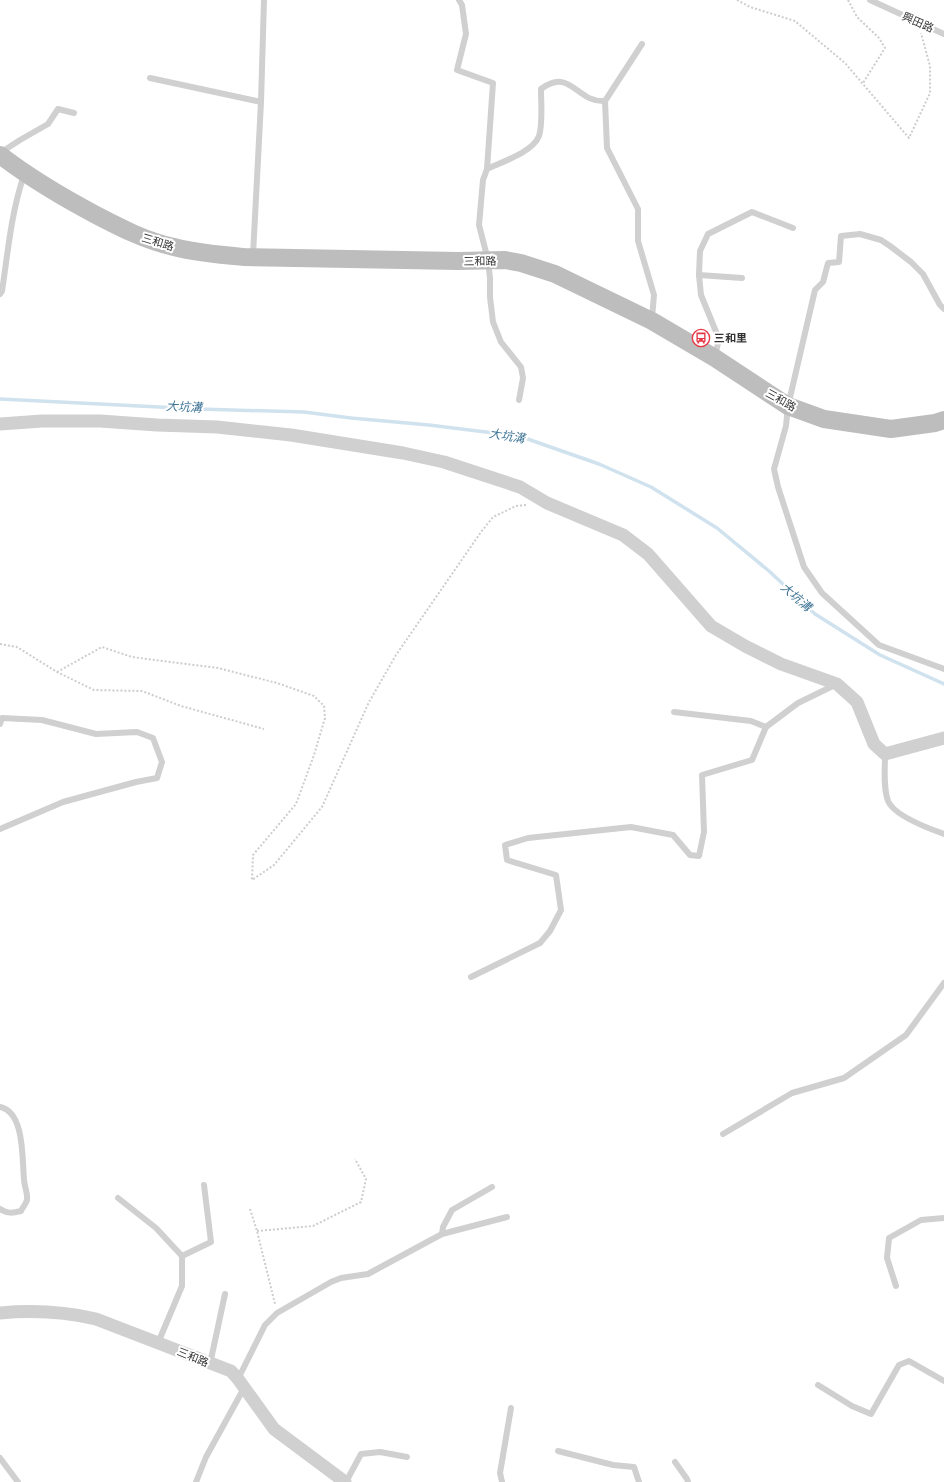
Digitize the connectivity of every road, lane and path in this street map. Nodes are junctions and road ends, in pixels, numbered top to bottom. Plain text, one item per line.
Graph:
1 (264, 0) edge
2 (459, 0) edge
3 (737, 0) edge
4 (848, 0) edge
5 (870, 0) edge
6 (920, 23) junction
7 (944, 34) edge
8 (642, 44) dead end
9 (150, 78) dead end
10 (862, 84) junction
11 (605, 101) junction
12 (261, 102) junction
13 (74, 113) dead end
14 (0, 154) edge
15 (487, 169) junction
16 (25, 174) junction
17 (793, 228) dead end
18 (252, 257) junction
19 (488, 260) junction
20 (699, 275) junction
21 (742, 278) dead end
22 (0, 294) edge
23 (944, 309) edge
24 (652, 321) junction
25 (714, 358) junction
26 (519, 400) dead end
27 (788, 406) junction
28 (944, 420) edge
29 (0, 424) edge
30 (547, 503) junction
31 (0, 644) edge
32 (944, 669) edge
33 (58, 672) junction
34 (837, 684) junction
35 (674, 712) dead end
36 (0, 724) edge
37 (766, 727) junction
38 (264, 729) dead end
39 (944, 738) edge
40 (884, 754) junction
41 (0, 829) edge
42 (944, 834) edge
43 (471, 977) dead end
44 (944, 983) edge
45 (0, 1107) edge
46 (723, 1134) dead end
47 (356, 1159) dead end
48 (204, 1185) dead end
49 (492, 1187) dead end
50 (118, 1198) dead end
51 (0, 1209) edge
52 (250, 1209) dead end
53 (507, 1218) dead end
54 (944, 1218) edge
55 (258, 1231) junction
56 (442, 1234) junction
57 (182, 1256) junction
58 (896, 1286) dead end
59 (225, 1294) dead end
60 (0, 1313) edge
61 (277, 1313) junction
62 (158, 1343) junction
63 (210, 1364) junction
64 (944, 1381) edge
65 (241, 1383) junction
66 (818, 1386) dead end
67 (512, 1408) dead end
68 (558, 1451) dead end
69 (407, 1457) dead end
70 (0, 1458) edge
71 (675, 1462) dead end
72 (18, 1482) edge
73 (196, 1482) edge
74 (346, 1482) edge
75 (502, 1482) edge
76 (639, 1482) edge
77 (688, 1482) edge

1 - 12 lane
2 - 15 lane
3 - 10 path
4 - 10 path
5 - 6 lane, 興田路
6 - 7 lane, 興田路
6 - 10 path
8 - 11 lane
9 - 12 lane
11 - 15 lane
11 - 24 lane
12 - 18 lane
13 - 14 lane
14 - 16 main road, 三和路
15 - 19 lane
16 - 18 main road, 三和路
16 - 22 lane
17 - 20 lane
18 - 19 main road, 三和路
19 - 24 main road, 三和路
19 - 26 lane
20 - 21 lane
20 - 25 lane
23 - 27 lane
24 - 25 main road, 三和路
25 - 27 main road, 三和路
27 - 28 main road, 三和路
27 - 32 lane
29 - 30 street
30 - 33 path
30 - 34 street
31 - 33 path
33 - 38 path
34 - 37 lane
34 - 40 street
35 - 37 lane
36 - 41 lane
37 - 43 lane
39 - 40 street
40 - 42 lane
44 - 46 lane
45 - 51 lane
47 - 55 path
48 - 57 lane
49 - 56 lane
50 - 57 lane
52 - 55 path
53 - 56 lane
54 - 58 lane
55 - 61 path
56 - 61 lane
57 - 62 lane
59 - 63 lane
60 - 62 street, 三和路
61 - 65 lane
62 - 63 street, 三和路
63 - 65 street, 三和路
64 - 66 lane
65 - 73 lane
65 - 74 street, 三和路
67 - 75 lane
68 - 76 lane
69 - 74 lane
70 - 72 lane
71 - 77 lane

